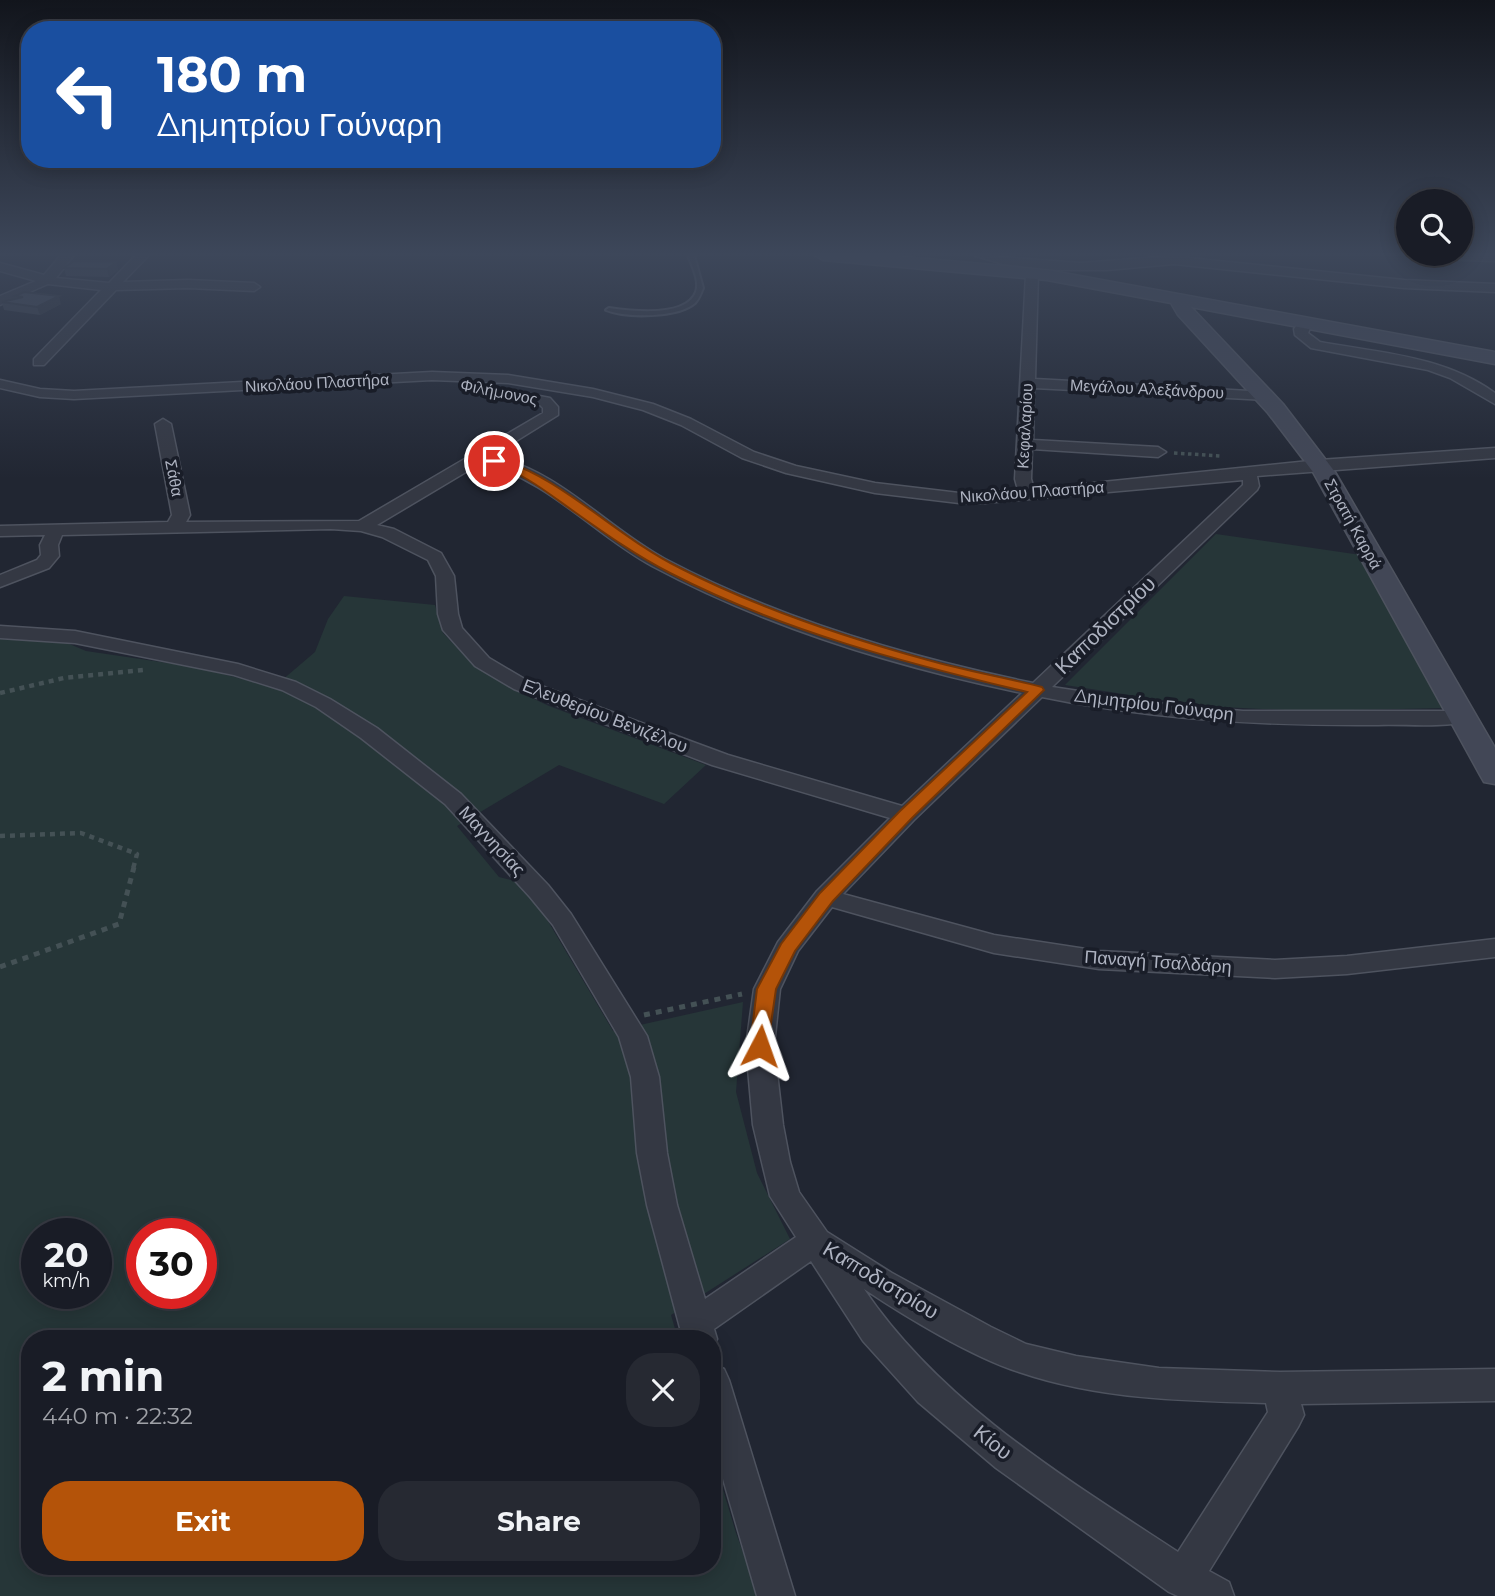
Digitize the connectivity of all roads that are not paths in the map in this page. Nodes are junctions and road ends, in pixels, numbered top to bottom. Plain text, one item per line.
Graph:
1 (71, 329) edge
2 (1033, 329) edge
3 (1202, 329) edge
4 (1301, 329) edge
5 (1336, 329) edge
6 (1495, 358) edge
7 (39, 362) dead end
8 (432, 376) junction
9 (1028, 383) junction
10 (4, 389) edge
11 (1266, 396) junction
12 (1495, 400) edge
13 (163, 424) dead end
14 (1024, 444) junction
15 (1158, 452) dead end
16 (1495, 453) edge
17 (478, 457) junction
18 (1319, 465) junction
19 (1245, 473) junction
20 (1027, 493) junction
21 (362, 526) junction
22 (173, 529) junction
23 (57, 530) junction
24 (0, 531) edge
25 (0, 581) edge
26 (0, 632) edge
27 (1037, 690) junction
28 (1462, 717) junction
29 (1495, 775) edge
30 (906, 815) junction
31 (827, 897) junction
32 (1495, 948) edge
33 (816, 1241) junction
34 (698, 1330) edge
35 (699, 1330) edge
36 (1495, 1385) edge
37 (1280, 1388) junction
38 (721, 1410) edge
39 (1183, 1578) junction
40 (776, 1596) edge
41 (1215, 1596) edge

1 - 7 street
2 - 9 street, Κεφαλαρίου
3 - 11 street, Στρατή Καρρά
4 - 12 street
5 - 6 street
8 - 10 street, Νικολάου Πλαστήρα
8 - 17 street, Φιλήμονος
8 - 20 street, Νικολάου Πλαστήρα
9 - 11 street, Μεγάλου Αλεξάνδρου
9 - 14 street, Κεφαλαρίου
11 - 18 street, Στρατή Καρρά
13 - 22 street, Σάθα
14 - 15 street
14 - 20 street, Κεφαλαρίου
16 - 18 street, Νικολάου Πλαστήρα
17 - 21 street, Φιλήμονος
17 - 27 street, Δημητρίου Γούναρη
18 - 19 street, Νικολάου Πλαστήρα
18 - 28 street, Στρατή Καρρά
19 - 20 street, Νικολάου Πλαστήρα
19 - 27 street, Καποδιστρίου
21 - 22 street, Ελευθερίου Βενιζέλου
21 - 30 street, Ελευθερίου Βενιζέλου
22 - 23 street, Ελευθερίου Βενιζέλου
23 - 24 street, Ελευθερίου Βενιζέλου
23 - 25 street
26 - 34 street, Μαγνησίας
27 - 28 street, Δημητρίου Γούναρη
27 - 30 street, Καποδιστρίου
28 - 29 street, Στρατή Καρρά
30 - 31 street, Καποδιστρίου
31 - 32 street, Παναγή Τσαλδάρη
31 - 33 street, Καποδιστρίου
33 - 35 street
33 - 37 street, Καποδιστρίου
33 - 39 street, Κίου
36 - 37 street, Καποδιστρίου
37 - 39 street
38 - 40 street
39 - 41 street, Κίου

